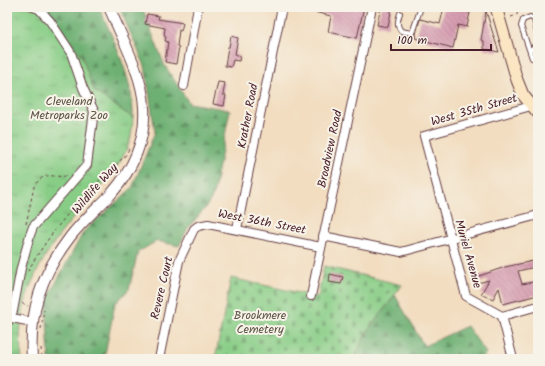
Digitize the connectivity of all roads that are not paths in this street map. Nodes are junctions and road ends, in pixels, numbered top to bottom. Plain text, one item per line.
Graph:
1 (33, 7) edge
2 (109, 7) edge
3 (198, 7) edge
4 (282, 7) edge
5 (372, 7) edge
6 (421, 7) edge
7 (496, 7) edge
8 (400, 13) dead end
9 (538, 38) edge
10 (530, 51) junction
11 (532, 58) dead end
12 (184, 86) dead end
13 (534, 110) edge
14 (424, 136) joint
15 (538, 216) edge
16 (198, 226) joint
17 (237, 229) junction
18 (323, 236) junction
19 (451, 238) junction
20 (321, 247) junction
21 (311, 296) dead end
22 (538, 306) edge
23 (502, 316) junction
24 (8, 319) edge
25 (32, 322) junction
26 (32, 359) edge
27 (159, 359) edge
28 (513, 359) edge

1 - 24 street
2 - 25 street, Wildlife Way
3 - 12 street
4 - 17 street, Krather Road
5 - 18 street, Broadview Road
6 - 8 lane
7 - 13 main road
9 - 10 lane
9 - 10 lane
10 - 11 lane
13 - 14 street, West 35th Street
14 - 19 street, Muriel Avenue
15 - 19 street
16 - 17 street, West 36th Street
16 - 27 street, Revere Court
17 - 20 street, West 36th Street
18 - 19 street
18 - 20 street, Broadview Road
19 - 23 street, Muriel Avenue
20 - 21 street, Broadview Road
22 - 23 street
23 - 28 street
24 - 25 street
25 - 26 street, Wildlife Way

